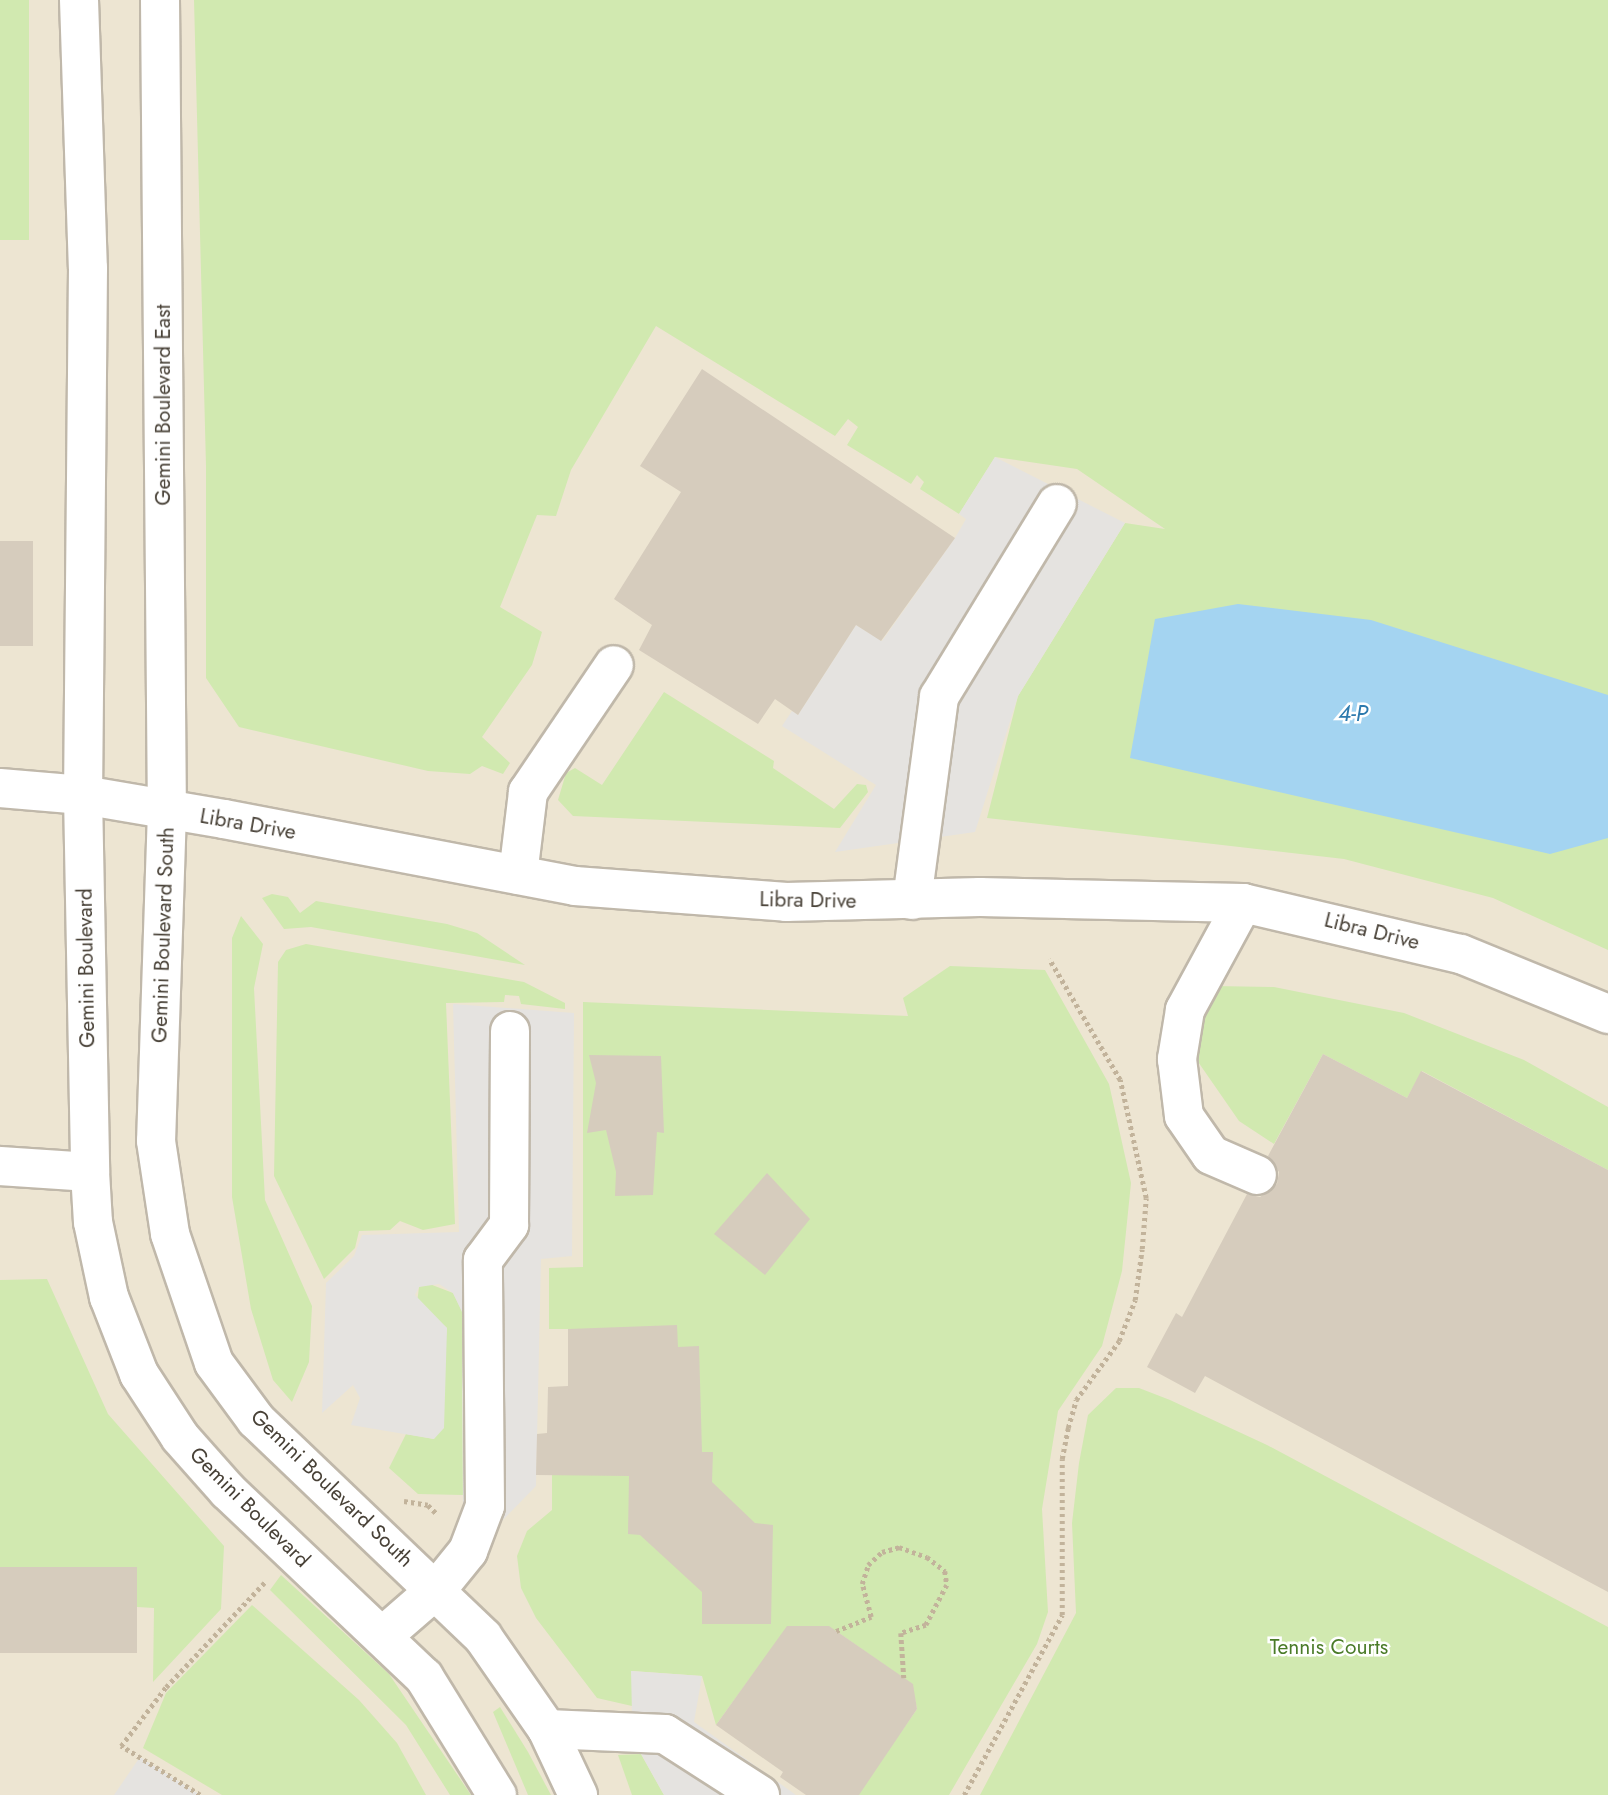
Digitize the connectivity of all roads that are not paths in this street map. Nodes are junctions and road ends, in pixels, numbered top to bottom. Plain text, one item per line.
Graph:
1 (79, 0) edge
2 (160, 0) edge
3 (1056, 504) dead end
4 (614, 665) dead end
5 (0, 788) edge
6 (83, 795) junction
7 (167, 811) junction
8 (518, 874) junction
9 (912, 900) junction
10 (1243, 904) junction
11 (1608, 1014) edge
12 (510, 1031) dead end
13 (0, 1166) edge
14 (90, 1171) junction
15 (1257, 1175) dead end
16 (438, 1588) junction
17 (385, 1634) junction
18 (547, 1729) junction
19 (497, 1795) edge
20 (578, 1795) edge
21 (760, 1795) edge

1 - 6 street
2 - 7 street, Gemini Boulevard East
3 - 9 street
4 - 8 street
5 - 6 street, Libra Drive
6 - 7 street, Libra Drive
6 - 14 street, Gemini Boulevard
7 - 8 street, Libra Drive
7 - 16 street, Gemini Boulevard South
8 - 9 street, Libra Drive
9 - 10 street, Libra Drive
10 - 11 street, Libra Drive
10 - 15 street
12 - 16 street
13 - 14 street
14 - 17 street, Gemini Boulevard
16 - 17 street
16 - 18 street, Gemini Boulevard South
17 - 19 street, Gemini Boulevard
18 - 20 street, Gemini Boulevard South
18 - 21 street

